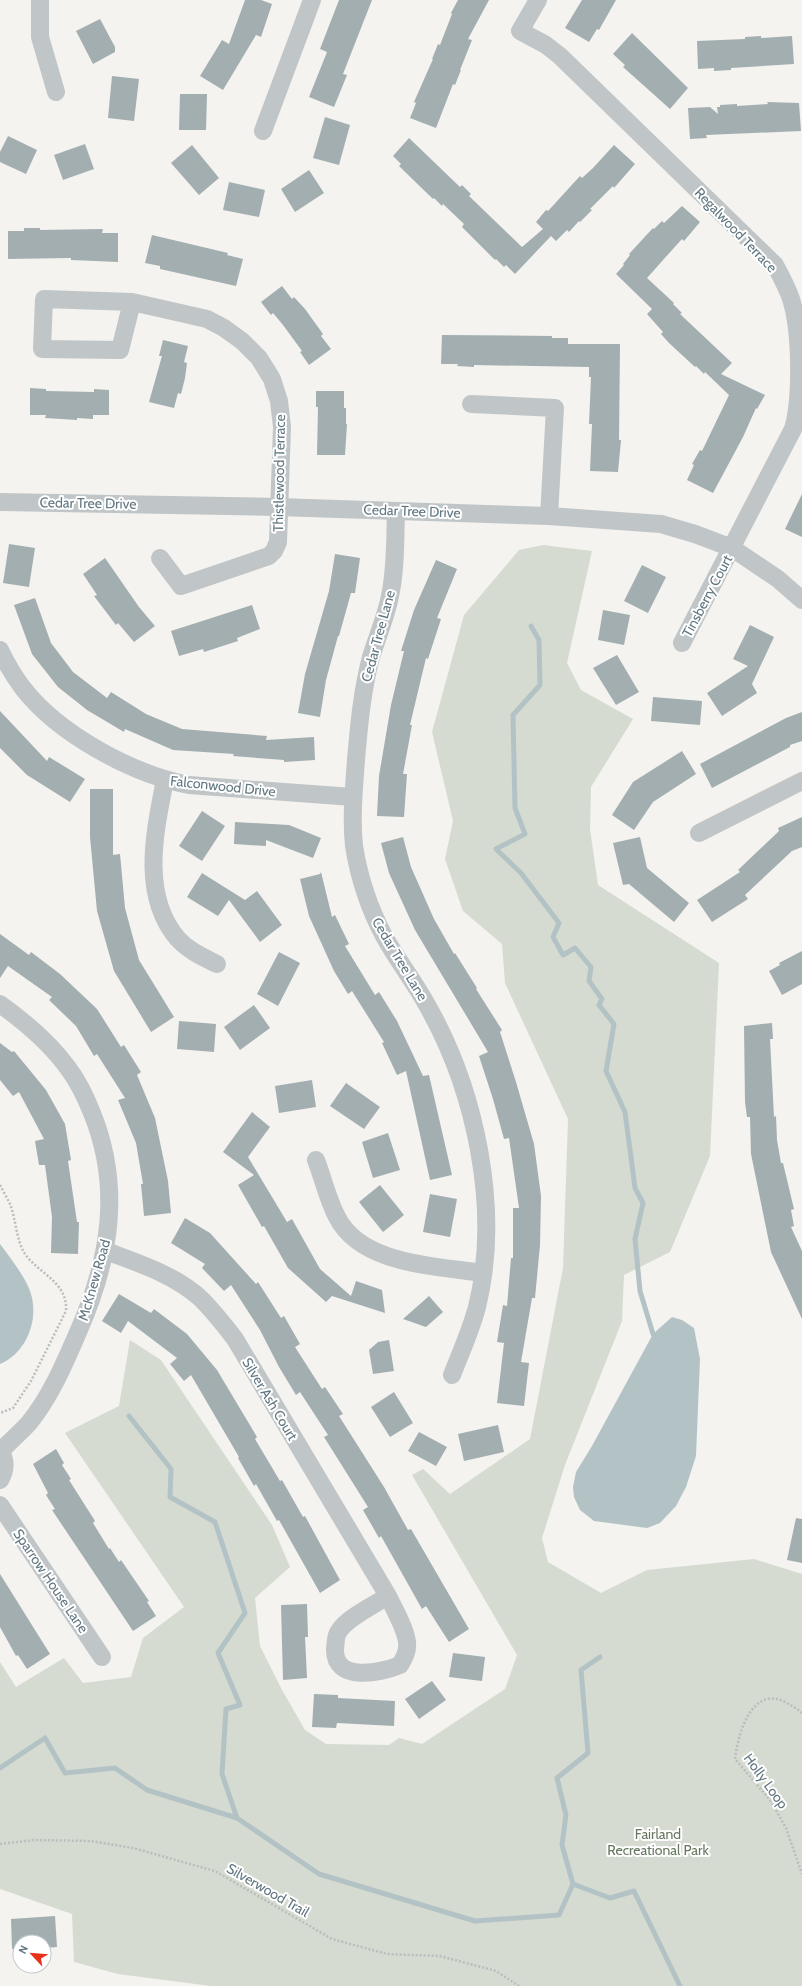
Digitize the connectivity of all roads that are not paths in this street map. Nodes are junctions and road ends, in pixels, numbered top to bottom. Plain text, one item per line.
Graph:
1 (40, 0) edge
2 (312, 0) edge
3 (538, 0) edge
4 (56, 92) dead end
5 (262, 130) dead end
6 (132, 302) junction
7 (471, 404) dead end
8 (0, 502) edge
9 (278, 507) junction
10 (396, 510) junction
11 (549, 516) junction
12 (732, 548) junction
13 (160, 558) dead end
14 (802, 600) edge
15 (682, 643) dead end
16 (0, 650) edge
17 (165, 780) junction
18 (802, 781) edge
19 (353, 797) junction
20 (699, 833) dead end
21 (217, 964) dead end
22 (0, 1004) edge
23 (316, 1160) dead end
24 (106, 1251) junction
25 (483, 1273) junction
26 (452, 1375) dead end
27 (0, 1450) edge
28 (0, 1480) edge
29 (0, 1505) edge
30 (388, 1596) junction
31 (102, 1657) dead end

1 - 4 street
2 - 5 street
3 - 12 street, Regalwood Terrace
6 - 6 street, Thistlewood Terrace
6 - 9 street, Thistlewood Terrace
7 - 11 street
8 - 9 street, Cedar Tree Drive
9 - 10 street, Cedar Tree Drive
9 - 13 street, Thistlewood Terrace
10 - 11 street, Cedar Tree Drive
10 - 19 street, Cedar Tree Lane
11 - 12 street, Cedar Tree Drive
12 - 14 street, Cedar Tree Drive
12 - 15 street, Tinsberry Court
16 - 17 street, Falconwood Drive
17 - 19 street, Falconwood Drive
17 - 21 street
18 - 20 street
19 - 25 street, Cedar Tree Lane
22 - 24 street, McKnew Road
23 - 25 street
24 - 27 street, McKnew Road
24 - 30 street, Silver Ash Court
25 - 26 street, Cedar Tree Lane
27 - 28 street
29 - 31 street, Sparrow House Lane
30 - 30 street, Silver Ash Court

